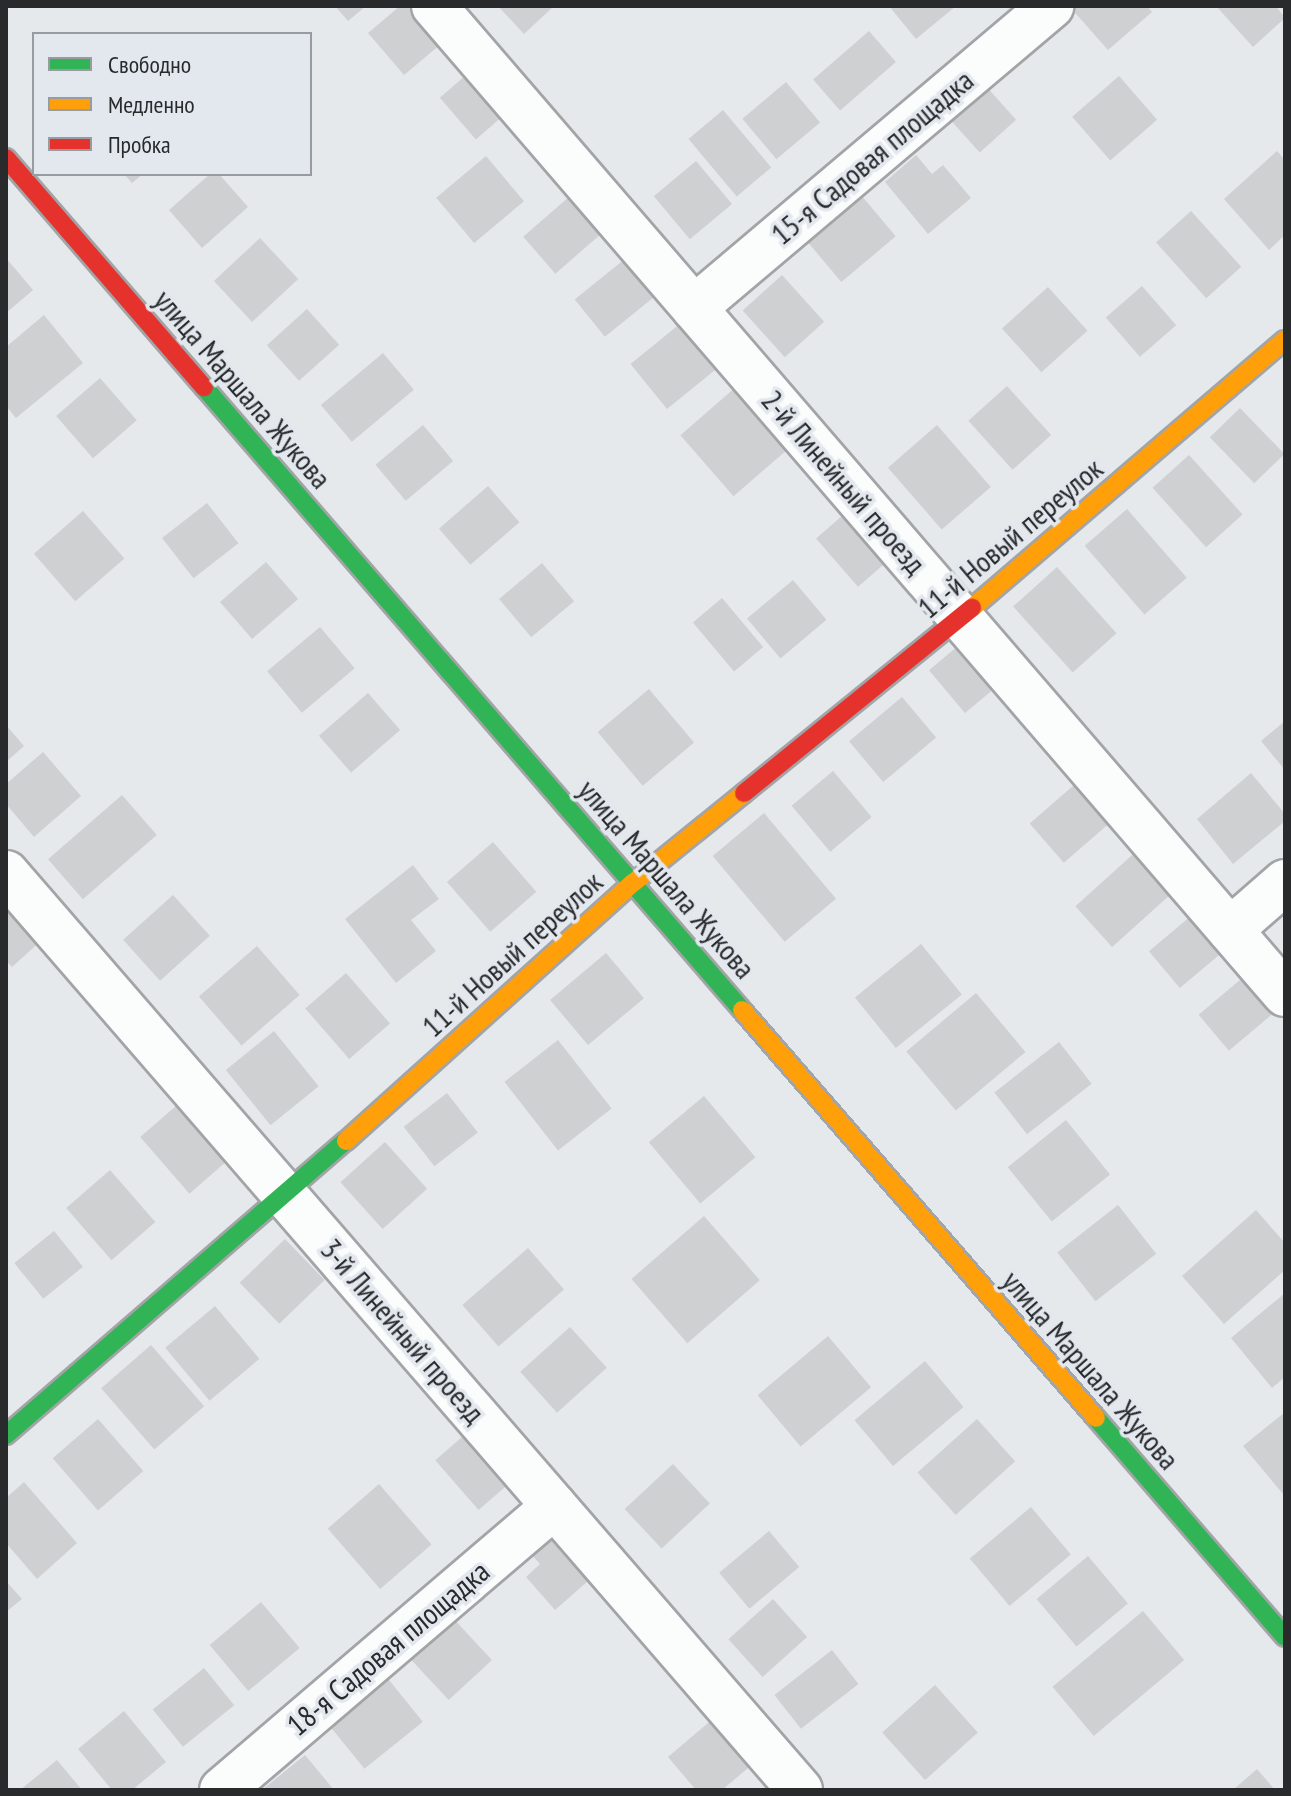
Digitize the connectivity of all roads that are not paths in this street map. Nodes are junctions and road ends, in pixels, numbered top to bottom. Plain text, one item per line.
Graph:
1 (1051, 6) edge
2 (446, 10) edge
3 (6, 158) edge
4 (694, 308) junction
5 (1285, 340) edge
6 (960, 618) junction
7 (9, 882) edge
8 (1285, 882) edge
9 (633, 883) junction
10 (1230, 930) junction
11 (1285, 994) edge
12 (285, 1196) junction
13 (6, 1435) edge
14 (554, 1506) junction
15 (1285, 1637) edge
16 (222, 1790) edge
17 (800, 1790) edge

1 - 4 street, 15-я Садовая площадка
2 - 4 street, 2-й Линейный проезд
3 - 9 main road, улица Маршала Жукова
4 - 6 street, 2-й Линейный проезд
5 - 6 main road, 11-й Новый переулок
6 - 9 main road, 11-й Новый переулок
6 - 10 street, 2-й Линейный проезд
7 - 12 street, 3-й Линейный проезд
8 - 10 street
9 - 12 main road, 11-й Новый переулок
9 - 15 main road, улица Маршала Жукова
10 - 11 street, 2-й Линейный проезд
12 - 13 main road, 11-й Новый переулок
12 - 14 street, 3-й Линейный проезд
14 - 16 street, 18-я Садовая площадка
14 - 17 street, 3-й Линейный проезд

